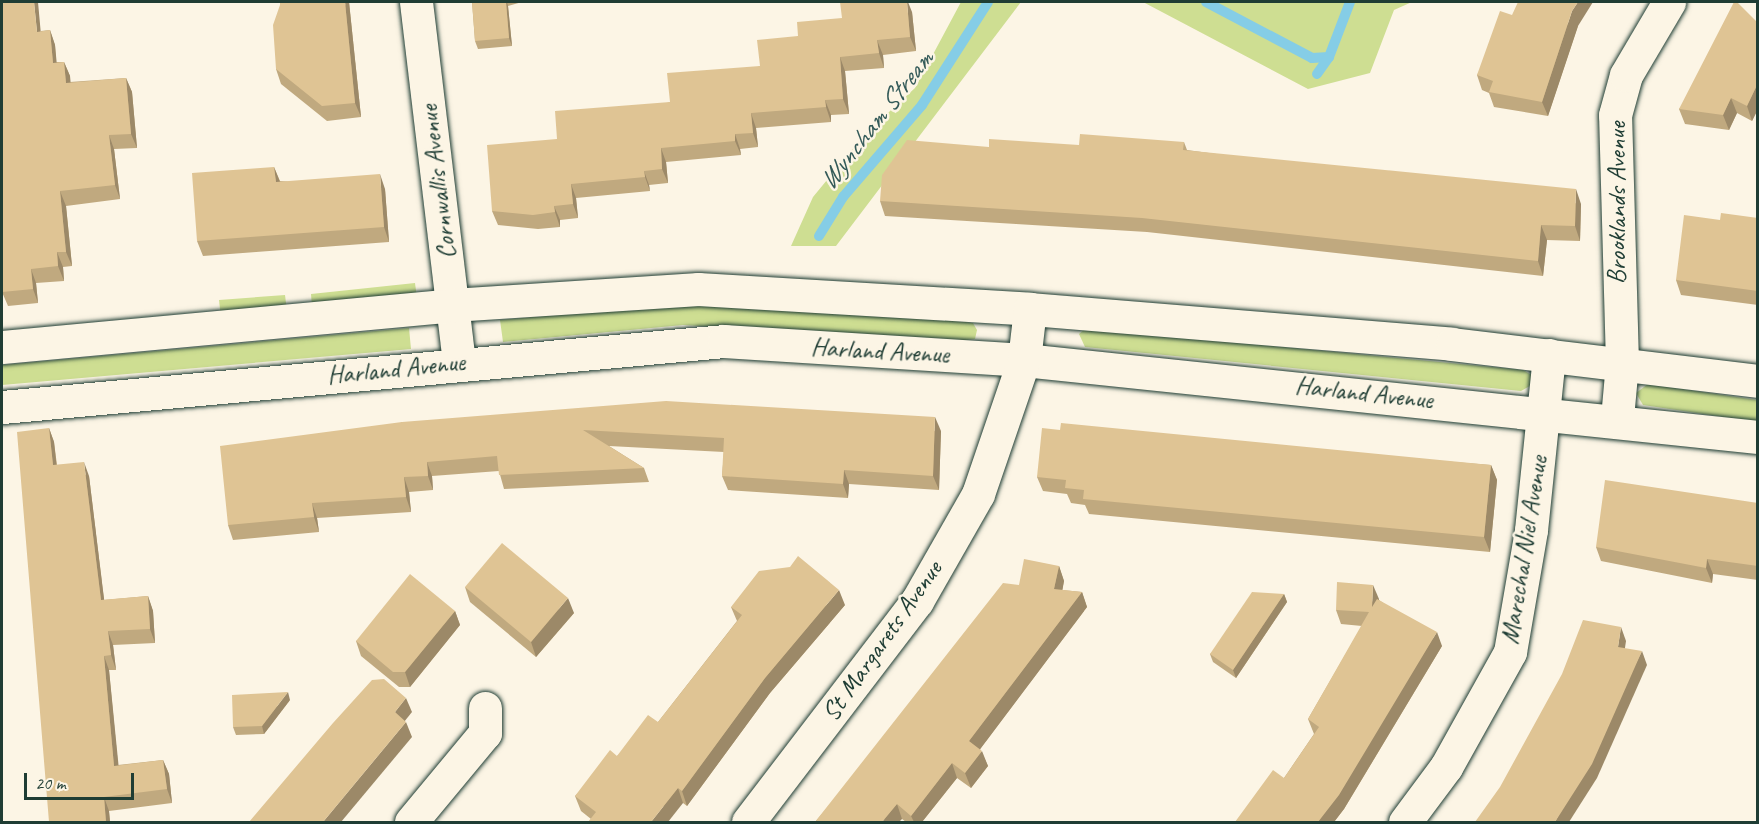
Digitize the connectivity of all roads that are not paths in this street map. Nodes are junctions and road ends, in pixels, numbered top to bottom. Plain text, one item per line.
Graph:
1 (416, 2) edge
2 (1669, 2) edge
3 (452, 305) junction
4 (1030, 309) junction
5 (2, 347) edge
6 (1549, 356) junction
7 (1024, 360) junction
8 (459, 362) junction
9 (1622, 363) junction
10 (1758, 381) edge
11 (2, 407) edge
12 (1543, 410) junction
13 (1617, 418) junction
14 (1758, 436) edge
15 (485, 708) dead end
16 (411, 822) edge
17 (748, 822) edge
18 (1405, 822) edge

1 - 3 street, Cornwallis Avenue
2 - 9 street, Brooklands Avenue
3 - 4 street, Harland Avenue
3 - 5 street, Harland Avenue
3 - 8 street, Cornwallis Avenue
4 - 6 street, Harland Avenue
4 - 7 street, St Margarets Avenue
6 - 9 street, Harland Avenue
6 - 12 street, Marechal Niel Avenue
7 - 8 street, Harland Avenue
7 - 12 street, Harland Avenue
7 - 17 street, St Margarets Avenue
8 - 11 street, Harland Avenue
9 - 10 street, Harland Avenue
9 - 13 street, Brooklands Avenue
12 - 13 street, Harland Avenue
12 - 18 street, Marechal Niel Avenue
13 - 14 street, Harland Avenue
15 - 16 street

